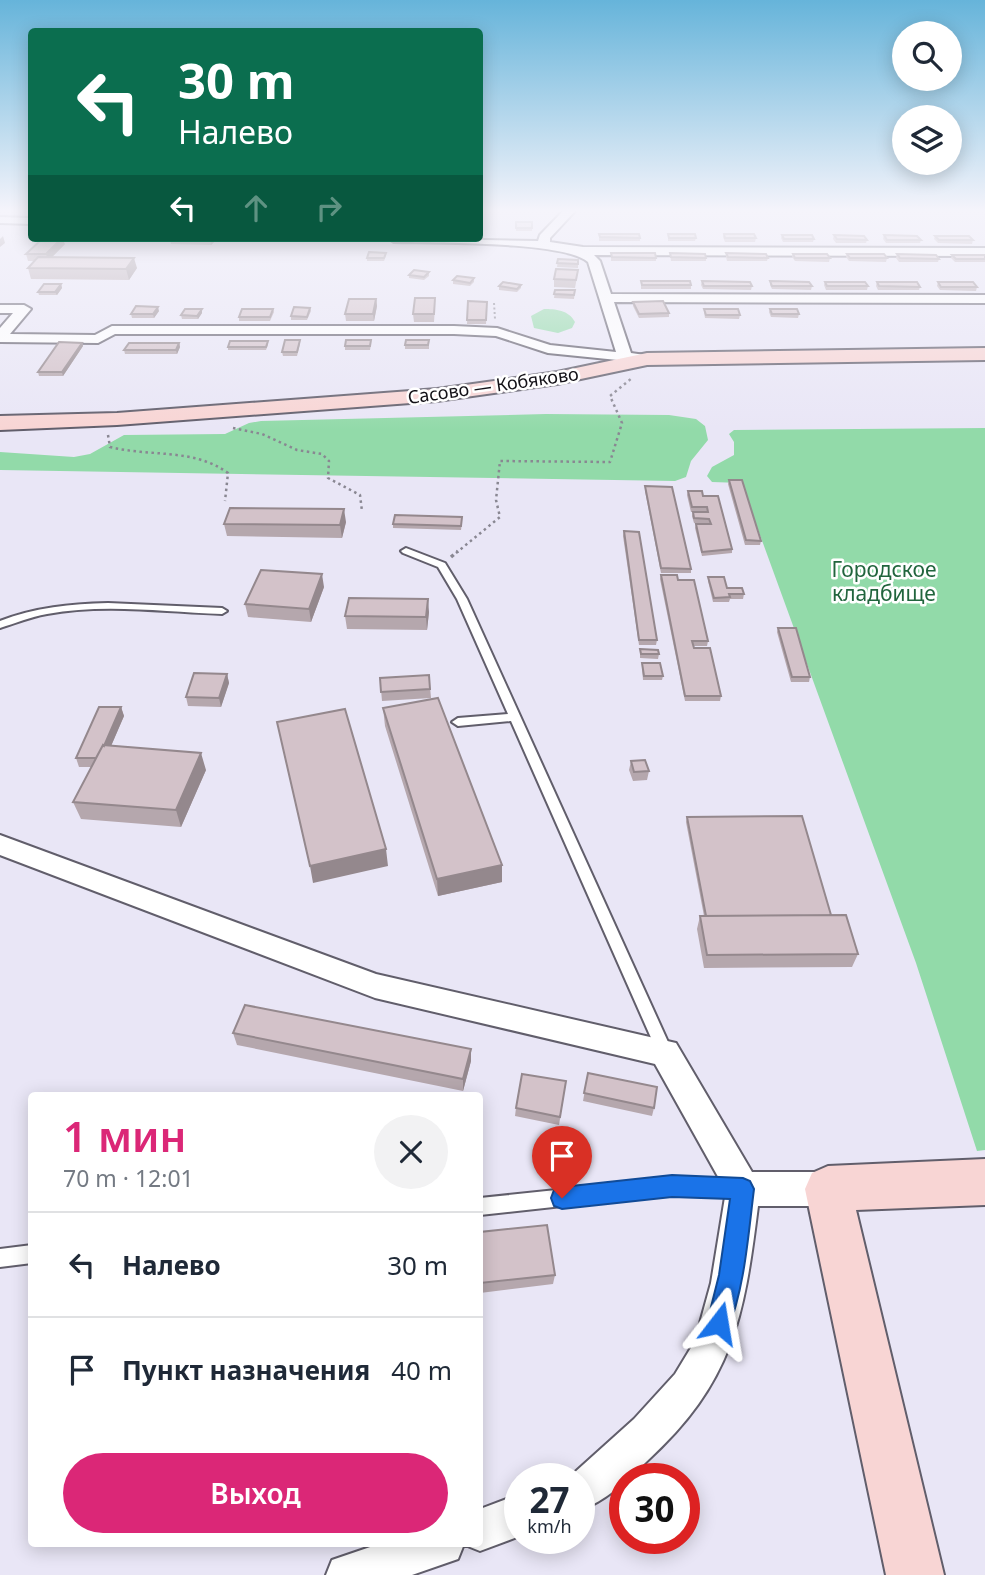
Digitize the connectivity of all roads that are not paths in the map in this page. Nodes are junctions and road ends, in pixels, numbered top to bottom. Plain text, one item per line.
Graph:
1 (602, 282) edge
2 (608, 298) junction
3 (985, 299) edge
4 (0, 309) edge
5 (0, 338) edge
6 (985, 354) edge
7 (637, 359) junction
8 (0, 423) edge
9 (406, 551) dead end
10 (222, 611) dead end
11 (0, 625) edge
12 (514, 717) junction
13 (458, 722) dead end
14 (0, 845) edge
15 (665, 1054) junction
16 (985, 1182) edge
17 (743, 1189) junction
18 (828, 1189) junction
19 (483, 1207) edge
20 (28, 1254) edge
21 (0, 1258) edge
22 (595, 1481) edge
23 (504, 1521) edge
24 (483, 1529) edge
25 (434, 1547) edge
26 (347, 1575) edge
27 (915, 1575) edge

1 - 2 street
2 - 3 street
2 - 7 street
4 - 5 street
5 - 7 street
6 - 7 street, Сасово — Кобяково
7 - 8 street, Сасово — Кобяково
9 - 12 lane
10 - 11 lane
12 - 13 lane
12 - 15 lane
14 - 15 street
15 - 17 street
16 - 18 street
17 - 18 street
17 - 19 lane
17 - 22 street
18 - 27 street
20 - 21 lane
23 - 24 street
25 - 26 street

